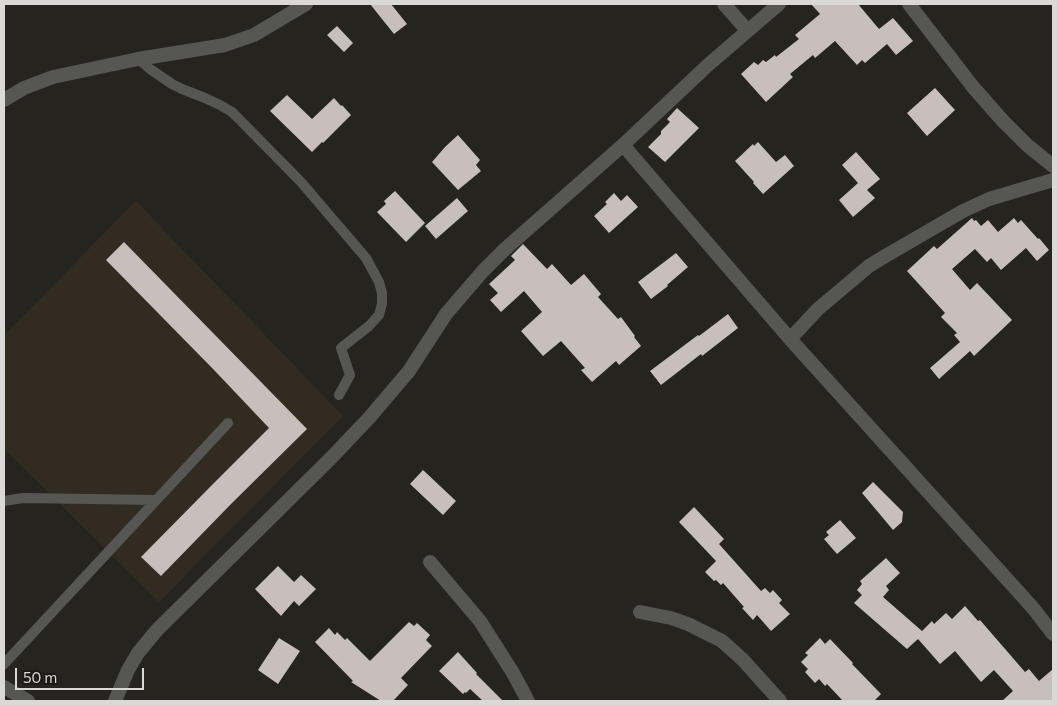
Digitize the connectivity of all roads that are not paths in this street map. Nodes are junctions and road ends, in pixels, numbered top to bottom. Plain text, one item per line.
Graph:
1 (306, 4) edge
2 (724, 4) edge
3 (779, 4) edge
4 (909, 4) edge
5 (747, 30) junction
6 (138, 59) junction
7 (4, 100) edge
8 (623, 145) junction
9 (1053, 166) edge
10 (1053, 180) edge
11 (790, 339) junction
12 (339, 395) dead end
13 (228, 423) dead end
14 (156, 500) junction
15 (4, 501) edge
16 (430, 562) dead end
17 (640, 612) dead end
18 (1053, 634) edge
19 (4, 664) edge
20 (4, 687) edge
21 (28, 701) edge
22 (115, 701) edge
23 (528, 701) edge
24 (780, 701) edge

1 - 6 street
2 - 5 street
3 - 5 street
4 - 9 street
5 - 8 street
6 - 7 street
6 - 12 lane
8 - 11 street
8 - 22 street
10 - 11 street
11 - 18 street
13 - 14 lane
14 - 15 lane
14 - 19 lane
16 - 23 street
17 - 24 street
20 - 21 street

